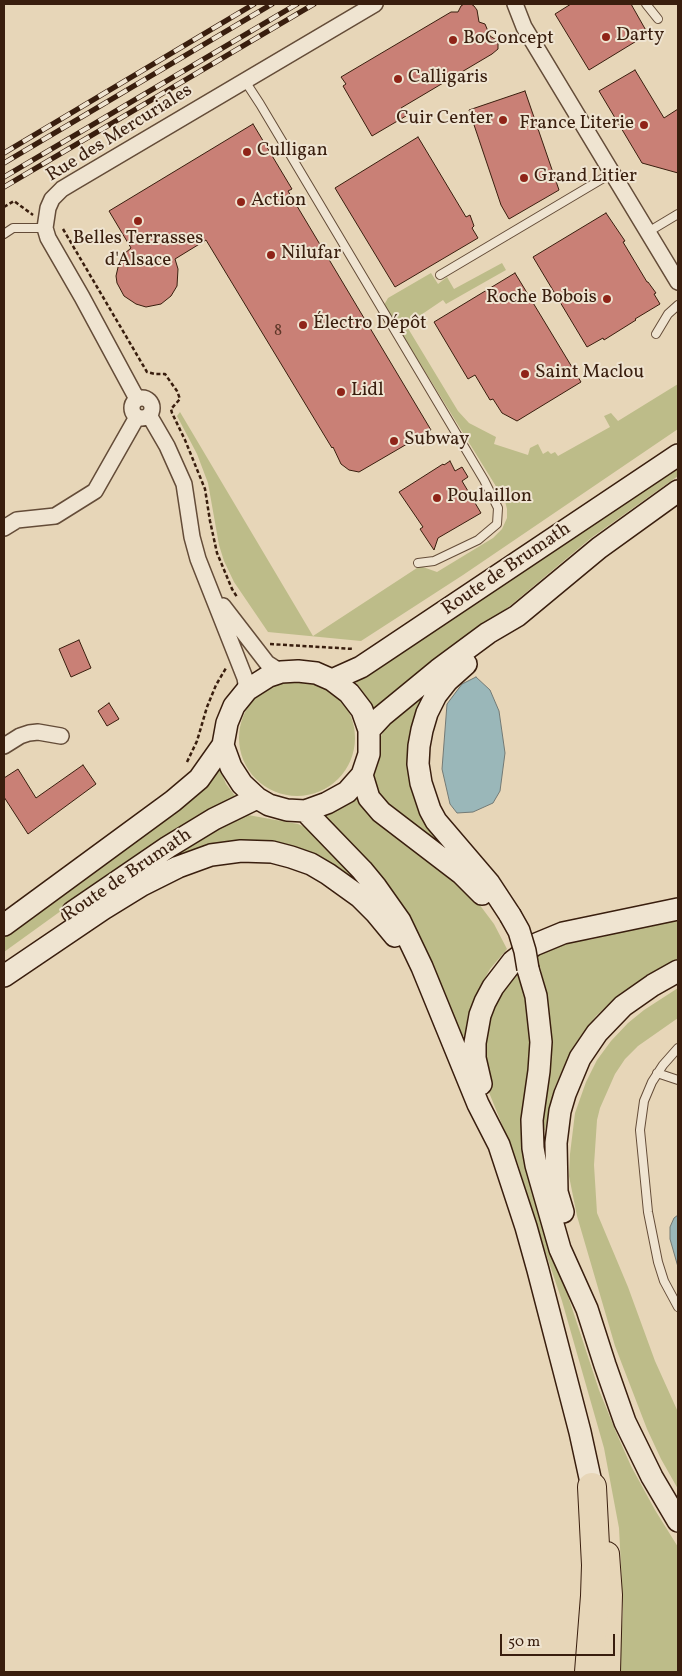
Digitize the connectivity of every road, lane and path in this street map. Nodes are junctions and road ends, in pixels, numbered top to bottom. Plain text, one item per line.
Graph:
1 (375, 4) edge
2 (515, 4) edge
3 (646, 4) edge
4 (658, 19) dead end
5 (245, 81) junction
6 (612, 172) junction
7 (14, 201) dead end
8 (4, 207) edge
9 (678, 214) edge
10 (45, 228) junction
11 (648, 232) junction
12 (4, 234) edge
13 (440, 275) dead end
14 (678, 282) edge
15 (678, 304) edge
16 (656, 334) dead end
17 (143, 416) junction
18 (678, 454) edge
19 (678, 491) edge
20 (4, 528) edge
21 (418, 563) dead end
22 (208, 584) junction
23 (517, 616) junction
24 (238, 661) junction
25 (281, 672) junction
26 (332, 680) junction
27 (247, 690) junction
28 (369, 730) junction
29 (61, 736) dead end
30 (223, 745) junction
31 (4, 746) edge
32 (185, 765) dead end
33 (362, 775) junction
34 (258, 798) junction
35 (306, 811) junction
36 (678, 909) edge
37 (507, 917) junction
38 (4, 925) edge
39 (4, 962) edge
40 (678, 971) edge
41 (4, 976) edge
42 (678, 1048) edge
43 (461, 1062) junction
44 (657, 1073) junction
45 (678, 1080) edge
46 (498, 1145) junction
47 (678, 1307) edge
48 (587, 1309) junction
49 (592, 1487) junction
50 (678, 1521) edge
51 (589, 1672) edge
52 (608, 1672) edge

1 - 5 street, Rue des Mercuriales
2 - 6 street
3 - 4 lane
5 - 10 street, Rue des Mercuriales
5 - 21 lane
6 - 11 street
6 - 13 lane
7 - 8 path
9 - 11 lane
10 - 12 lane
10 - 17 street
11 - 14 street
15 - 16 lane
17 - 20 street
17 - 22 street
18 - 26 main road, Route de Brumath
19 - 23 main road, Route de Brumath
22 - 24 street
22 - 25 street
23 - 28 main road, Route de Brumath
23 - 37 main road
24 - 27 street
24 - 32 path
25 - 26 main road
25 - 27 main road
26 - 28 main road
27 - 30 main road
28 - 33 main road
29 - 31 street
30 - 34 main road
30 - 38 main road, Route de Brumath
33 - 35 main road
33 - 37 main road
34 - 35 main road
34 - 39 main road, Route de Brumath
35 - 43 main road
36 - 46 main road
37 - 48 main road, bridge
40 - 48 main road
41 - 43 main road
42 - 44 lane
43 - 46 main road
44 - 45 lane
44 - 47 lane
46 - 49 main road
48 - 50 main road
49 - 51 highway
49 - 52 main road

